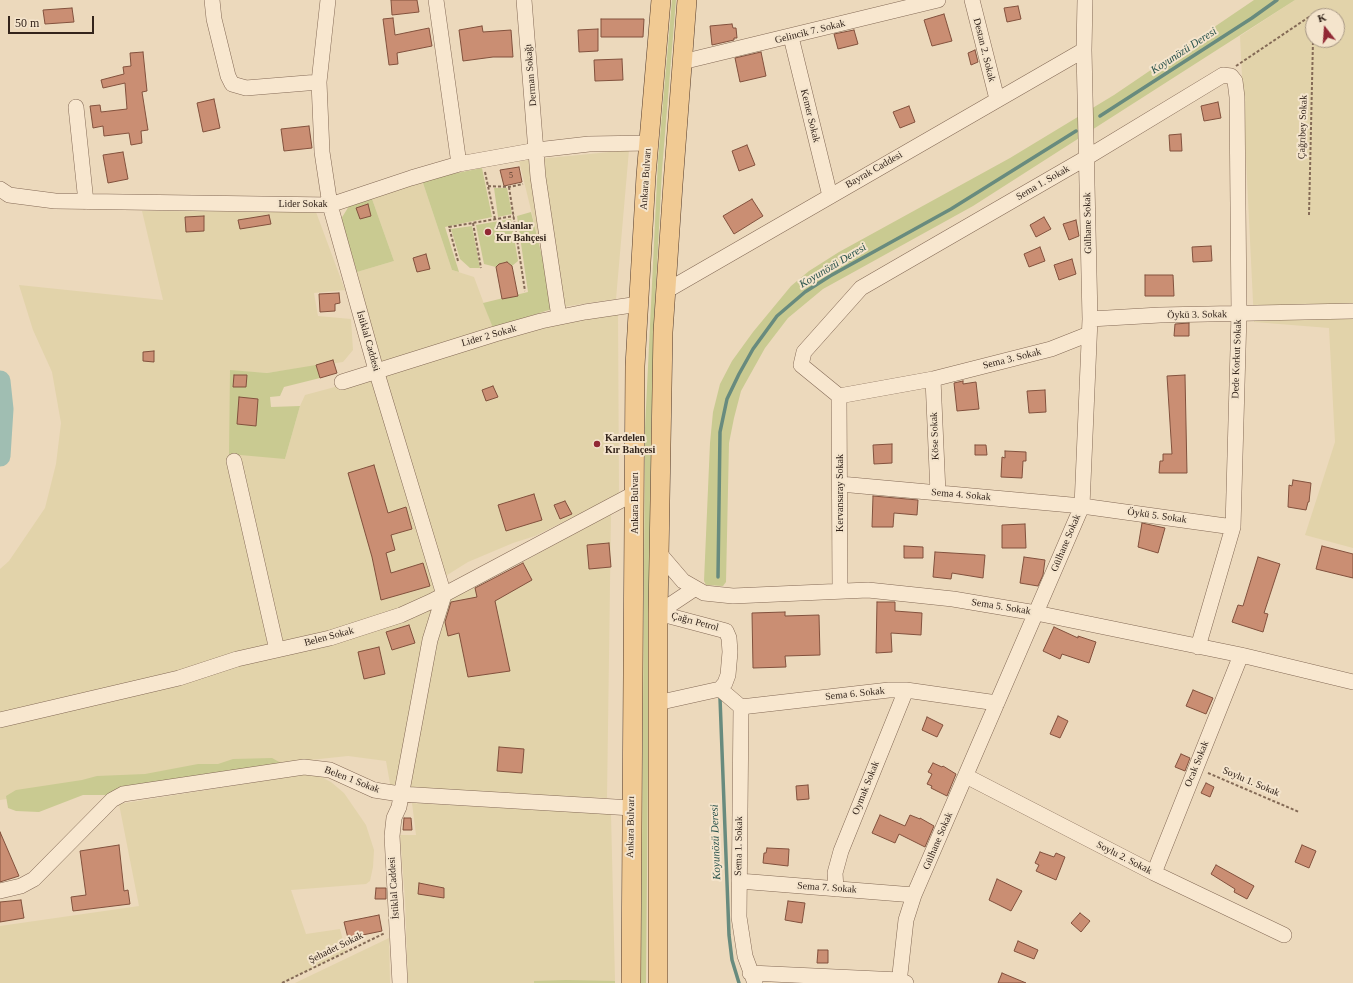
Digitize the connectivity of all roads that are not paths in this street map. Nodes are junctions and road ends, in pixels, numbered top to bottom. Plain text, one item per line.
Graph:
1 (212, 0) edge
2 (328, 0) edge
3 (436, 0) edge
4 (524, 0) edge
5 (661, 0) edge
6 (687, 0) edge
7 (938, 0) edge
8 (972, 0) edge
9 (1085, 0) edge
10 (790, 37) junction
11 (1084, 50) junction
12 (682, 62) junction
13 (1223, 75) joint
14 (319, 82) junction
15 (997, 99) junction
16 (76, 107) dead end
17 (649, 143) junction
18 (537, 150) junction
19 (1086, 158) junction
20 (459, 164) junction
21 (0, 189) edge
22 (830, 196) junction
23 (86, 202) junction
24 (330, 205) junction
25 (666, 290) junction
26 (639, 304) junction
27 (1353, 311) edge
28 (1239, 314) junction
29 (559, 317) junction
30 (1090, 327) junction
31 (376, 370) junction
32 (933, 379) junction
33 (342, 382) dead end
34 (840, 396) junction
35 (234, 461) dead end
36 (840, 484) junction
37 (635, 493) junction
38 (938, 493) junction
39 (1082, 506) junction
40 (1233, 526) junction
41 (660, 553) junction
42 (694, 589) junction
43 (840, 591) junction
44 (444, 595) junction
45 (658, 613) junction
46 (1036, 613) junction
47 (1198, 646) junction
48 (277, 650) junction
49 (1241, 656) junction
50 (1353, 682) edge
51 (720, 689) junction
52 (906, 690) junction
53 (658, 703) junction
54 (997, 703) junction
55 (741, 707) junction
56 (0, 720) edge
57 (966, 776) junction
58 (400, 794) junction
59 (632, 808) junction
60 (1154, 873) junction
61 (739, 881) junction
62 (836, 889) junction
63 (0, 892) edge
64 (914, 895) junction
65 (1284, 935) dead end
66 (753, 978) edge
67 (902, 982) edge
68 (400, 983) edge
69 (630, 983) edge
70 (658, 983) edge

1 - 14 street
2 - 14 street, İstiklal Caddesi
3 - 20 street
4 - 18 street, Derman Sokağı
5 - 17 main road, Ankara Bulvarı
6 - 12 main road
7 - 10 street, Gelincik 7. Sokak
8 - 15 street, Destan 2. Sokak
9 - 11 street, Gülhane Sokak
10 - 12 street, Gelincik 7. Sokak
10 - 22 street, Kemer Sokak
11 - 15 street, Bayrak Caddesi
11 - 19 street, Gülhane Sokak
12 - 25 main road
13 - 19 street, Sema 1. Sokak
13 - 28 street, Dede Korkut Sokak
14 - 24 street, İstiklal Caddesi
15 - 22 street, Bayrak Caddesi
16 - 23 street
17 - 18 street, Lider Sokak
17 - 26 main road, Ankara Bulvarı
18 - 20 street, Lider Sokak
18 - 29 street, Derman Sokağı
19 - 30 street, Gülhane Sokak
19 - 34 street, Sema 1. Sokak
20 - 24 street, Lider Sokak
21 - 23 street, Lider Sokak
22 - 25 street, Bayrak Caddesi
23 - 24 street, Lider Sokak
24 - 31 street, İstiklal Caddesi
25 - 41 main road
26 - 29 street, Lider 2 Sokak
26 - 37 main road, Ankara Bulvarı
27 - 28 street, Öykü 3. Sokak
28 - 30 street, Öykü 3. Sokak
28 - 40 street, Dede Korkut Sokak
29 - 31 street, Lider 2 Sokak
30 - 32 street, Sema 3. Sokak
30 - 39 street, Gülhane Sokak
31 - 33 street, Lider 2 Sokak
31 - 44 street, İstiklal Caddesi
32 - 34 street, Sema 3. Sokak
32 - 38 street, Köse Sokak
34 - 36 street, Kervansaray Sokak
35 - 48 street
36 - 38 street, Sema 4. Sokak
36 - 43 street, Kervansaray Sokak
37 - 44 street, Belen Sokak
37 - 59 main road, Ankara Bulvarı
38 - 39 street, Sema 4. Sokak
39 - 40 street, Öykü 5. Sokak
39 - 46 street, Gülhane Sokak
40 - 47 street, Dede Korkut Sokak
41 - 42 street, Sema 5. Sokak
41 - 45 main road
42 - 43 street, Sema 5. Sokak
42 - 45 street
43 - 46 street, Sema 5. Sokak
44 - 48 street, Belen Sokak
44 - 58 street, İstiklal Caddesi
45 - 51 street, Çağrı Petrol
45 - 53 main road
46 - 47 street, Sema 5. Sokak
46 - 54 street, Gülhane Sokak
47 - 49 street, Sema 5. Sokak
48 - 56 street, Belen Sokak
49 - 50 street, Sema 5. Sokak
49 - 60 street, Ocak Sokak
51 - 53 street
51 - 55 street
52 - 54 street, Sema 6. Sokak
52 - 55 street, Sema 6. Sokak
52 - 62 street, Oymak Sokak
53 - 70 main road
54 - 57 street, Gülhane Sokak
55 - 61 street, Sema 1. Sokak
57 - 60 street, Soylu 2. Sokak
57 - 64 street, Gülhane Sokak
58 - 59 street, Belen 1 Sokak
58 - 63 street, Belen 1 Sokak
58 - 68 street, İstiklal Caddesi
59 - 69 main road, Ankara Bulvarı
60 - 65 street, Soylu 2. Sokak
61 - 62 street, Sema 7. Sokak
61 - 66 street, Sema 1. Sokak
62 - 64 street, Sema 7. Sokak
64 - 67 street, Gülhane Sokak
66 - 67 street

